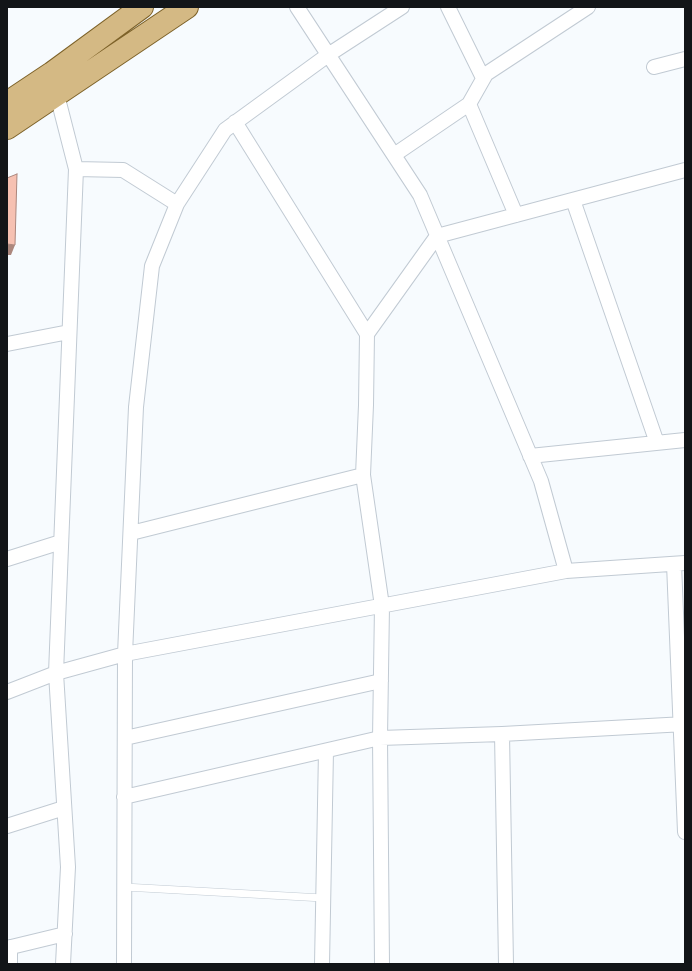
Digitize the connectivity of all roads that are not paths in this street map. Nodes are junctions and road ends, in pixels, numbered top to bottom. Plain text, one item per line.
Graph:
1 (187, 7) edge
2 (297, 7) edge
3 (402, 7) edge
4 (448, 7) edge
5 (588, 7) edge
6 (140, 8) edge
7 (328, 54) junction
8 (685, 59) edge
9 (654, 67) dead end
10 (52, 73) junction
11 (483, 78) junction
12 (57, 95) junction
13 (7, 103) edge
14 (469, 104) junction
15 (235, 122) junction
16 (7, 128) edge
17 (394, 155) junction
18 (76, 169) junction
19 (685, 170) edge
20 (573, 200) junction
21 (177, 204) junction
22 (516, 215) junction
23 (437, 236) junction
24 (69, 332) junction
25 (367, 334) junction
26 (7, 344) edge
27 (685, 440) edge
28 (657, 443) junction
29 (530, 456) junction
30 (363, 474) junction
31 (130, 533) junction
32 (61, 542) junction
33 (7, 559) edge
34 (679, 563) edge
35 (566, 571) junction
36 (382, 606) junction
37 (125, 654) junction
38 (56, 673) junction
39 (381, 681) junction
40 (7, 692) edge
41 (683, 724) edge
42 (502, 734) junction
43 (125, 738) junction
44 (380, 738) junction
45 (326, 751) junction
46 (124, 797) junction
47 (64, 808) junction
48 (7, 826) edge
49 (685, 832) edge
50 (124, 887) junction
51 (323, 898) junction
52 (65, 934) junction
53 (9, 947) edge
54 (10, 964) edge
55 (63, 964) edge
56 (124, 964) edge
57 (322, 964) edge
58 (382, 964) edge
59 (506, 964) edge

1 - 12 main road
2 - 7 street
3 - 7 street
4 - 11 street
5 - 11 street
6 - 10 main road
7 - 15 street
7 - 17 street
8 - 9 street
10 - 12 street
10 - 13 main road
11 - 14 street
12 - 16 main road
12 - 18 street
14 - 17 street
14 - 22 street
15 - 21 street
15 - 25 street
17 - 23 street
18 - 21 street
18 - 24 street
19 - 20 street
20 - 22 street
20 - 28 street
21 - 31 street
22 - 23 street
23 - 25 street
23 - 29 street
24 - 26 street
24 - 32 street
25 - 30 street
27 - 28 street
28 - 29 street
29 - 35 street
30 - 31 street
30 - 36 street
31 - 37 street
32 - 33 street
32 - 38 street
34 - 35 street
34 - 41 street
35 - 36 street
36 - 37 street
36 - 39 street
37 - 38 street
37 - 43 street
38 - 40 street
38 - 47 street
39 - 43 street
39 - 44 street
41 - 42 street
41 - 49 street
42 - 44 street
42 - 59 street
43 - 46 street
44 - 45 street
44 - 58 street
45 - 46 street
45 - 51 street
46 - 50 street
47 - 48 street
47 - 52 street
50 - 51 lane
50 - 56 street
51 - 57 street
52 - 53 street
52 - 55 street
53 - 54 street

